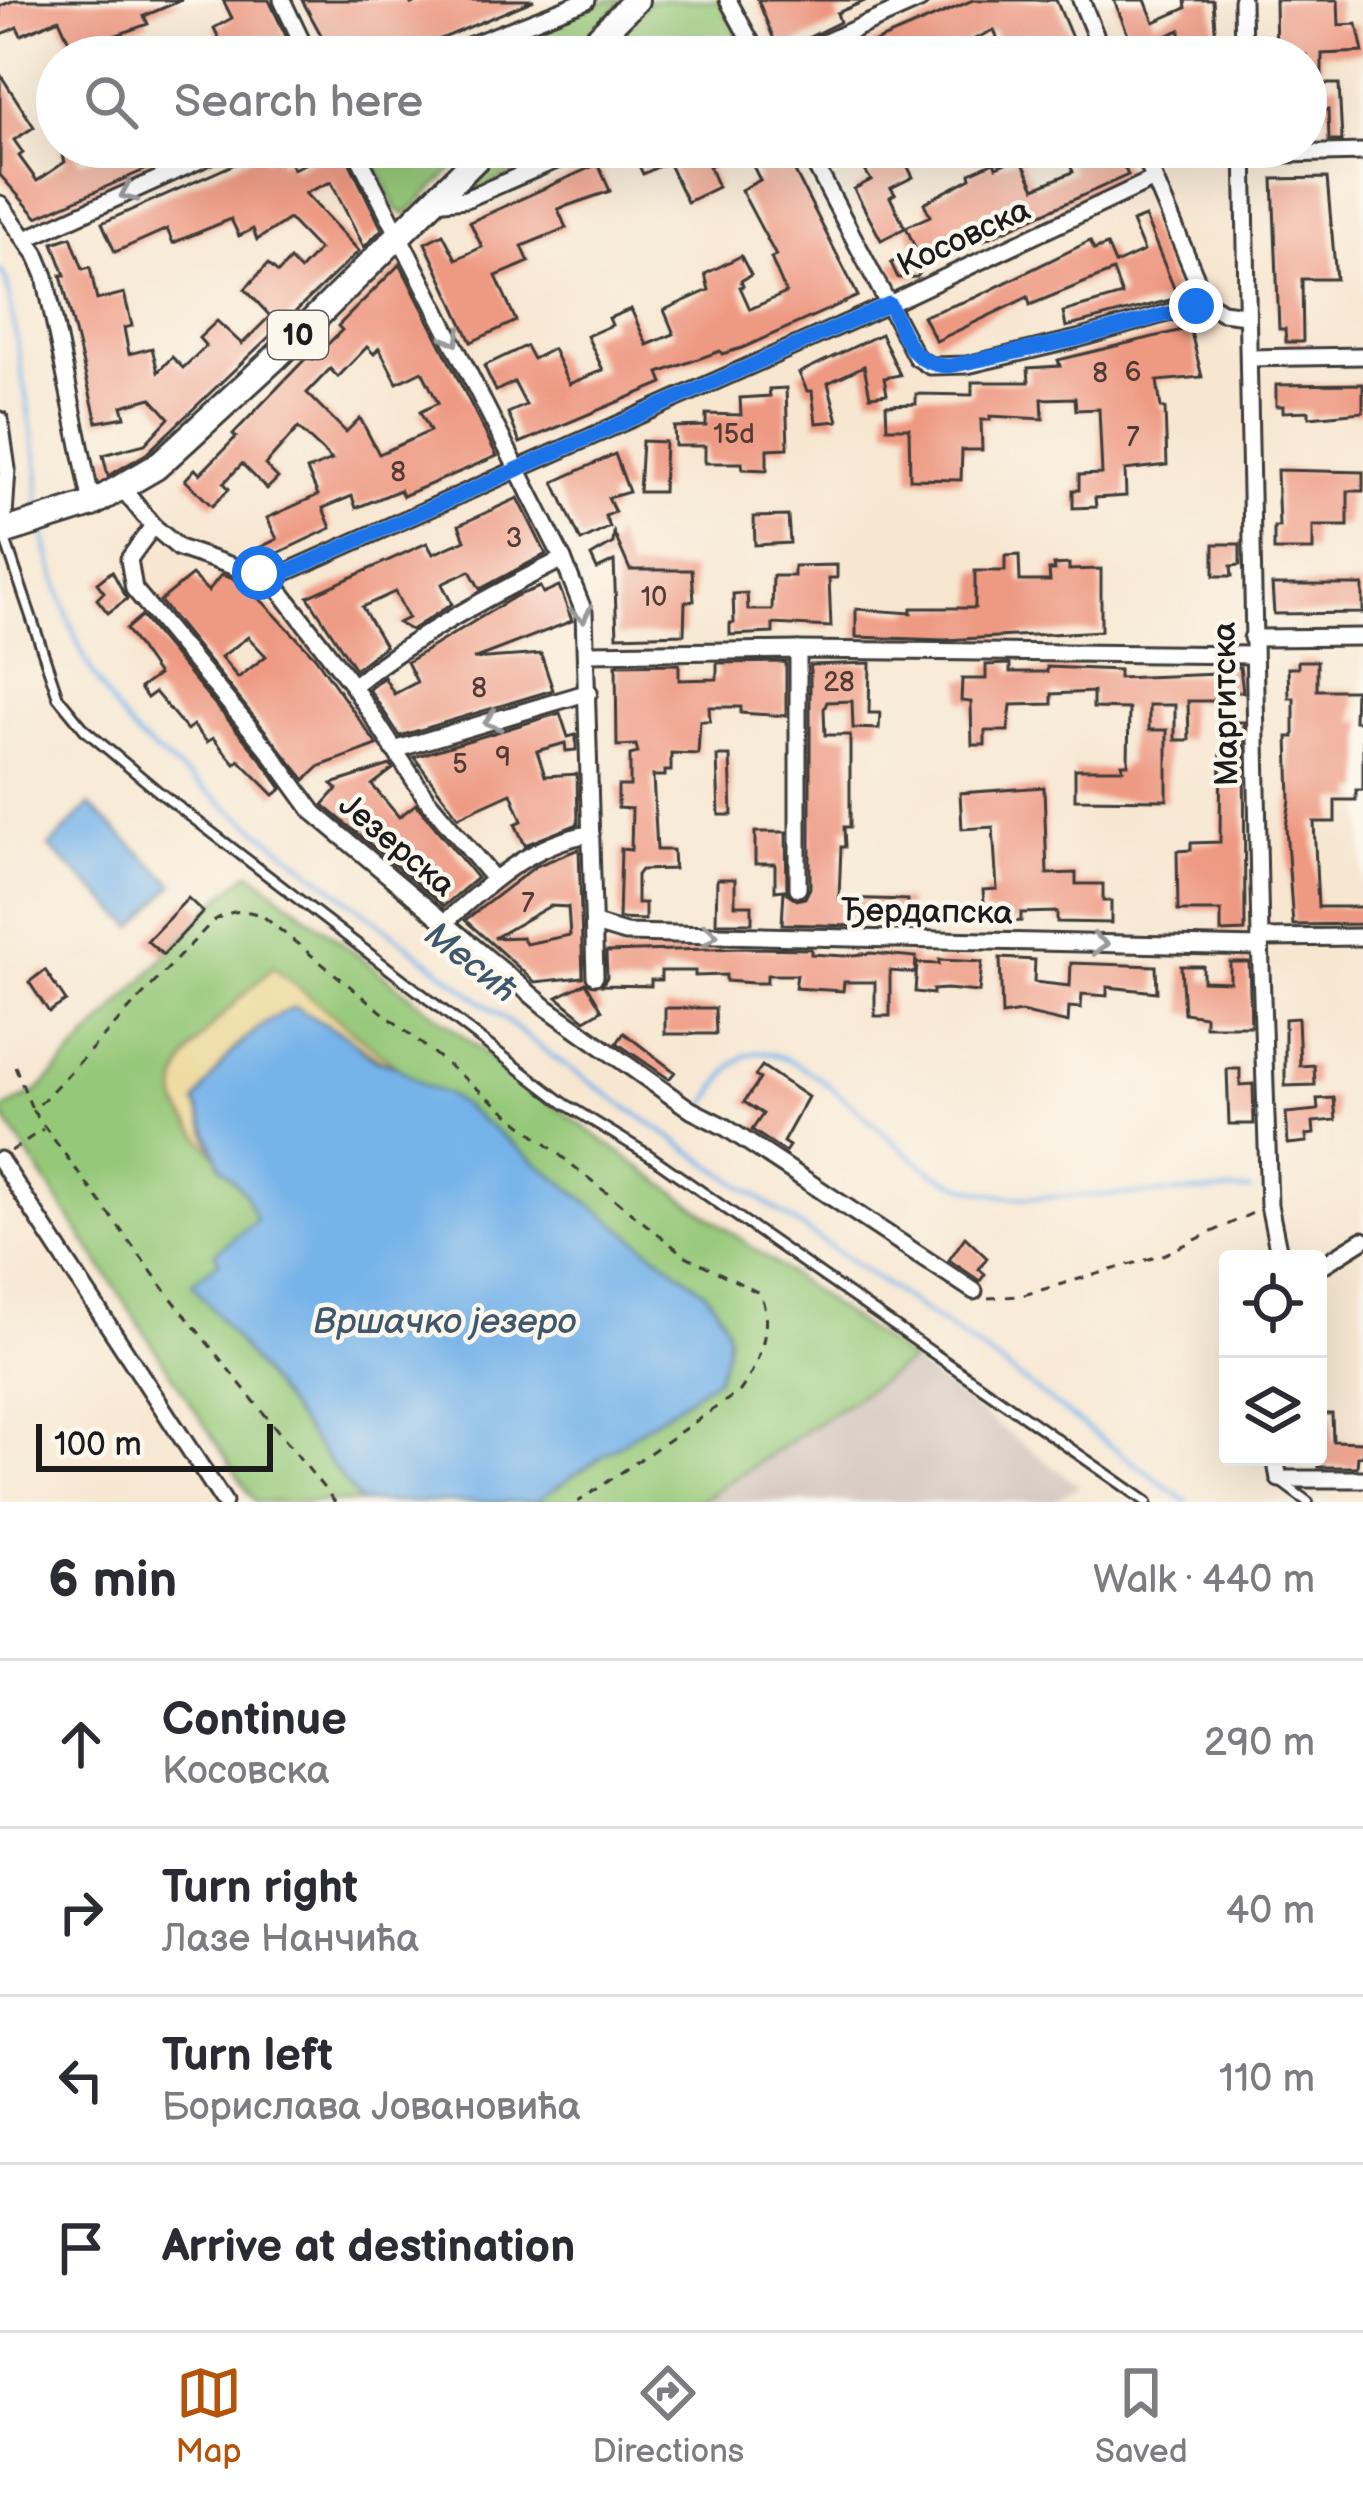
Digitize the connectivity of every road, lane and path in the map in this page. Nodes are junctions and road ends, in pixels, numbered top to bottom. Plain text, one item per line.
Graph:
1 (282, 0) edge
2 (587, 0) edge
3 (636, 0) edge
4 (728, 0) edge
5 (920, 0) edge
6 (1081, 0) edge
7 (1242, 0) edge
8 (299, 36) edge
9 (494, 36) edge
10 (600, 36) edge
11 (748, 36) edge
12 (840, 36) edge
13 (1096, 36) edge
14 (1243, 36) edge
15 (1327, 152) edge
16 (1363, 152) edge
17 (183, 168) edge
18 (365, 168) edge
19 (467, 168) edge
20 (538, 168) edge
21 (817, 168) edge
22 (1150, 168) edge
23 (1244, 168) edge
24 (1154, 179) junction
25 (433, 202) junction
26 (0, 204) edge
27 (401, 234) junction
28 (26, 239) junction
29 (1206, 302) junction
30 (889, 304) junction
31 (1246, 315) junction
32 (1363, 356) edge
33 (1249, 358) junction
34 (0, 420) edge
35 (518, 469) junction
36 (122, 488) junction
37 (92, 504) junction
38 (154, 526) junction
39 (7, 530) edge
40 (563, 559) junction
41 (271, 579) junction
42 (1363, 637) edge
43 (1252, 646) junction
44 (798, 650) junction
45 (588, 653) junction
46 (352, 686) junction
47 (589, 692) junction
48 (394, 750) junction
49 (591, 834) junction
50 (494, 879) junction
51 (798, 889) dead end
52 (444, 923) junction
53 (596, 924) junction
54 (1363, 937) edge
55 (1260, 943) junction
56 (595, 976) dead end
57 (15, 1066) dead end
58 (33, 1111) junction
59 (45, 1127) junction
60 (0, 1159) edge
61 (1269, 1205) junction
62 (1363, 1240) edge
63 (1278, 1250) edge
64 (1327, 1262) edge
65 (974, 1291) joint
66 (1277, 1466) edge
67 (1279, 1479) junction
68 (1363, 1479) edge
69 (224, 1502) edge
70 (335, 1502) edge
71 (578, 1502) edge
72 (1148, 1502) edge
73 (1309, 1502) edge

1 - 8 street
2 - 9 street
3 - 10 main road
4 - 11 street
5 - 12 street
6 - 13 street
7 - 14 street
15 - 16 street
17 -> 28 street
18 - 27 street
19 - 25 main road, 10
20 - 25 street
21 - 30 street
22 - 24 street
23 - 31 street, Маргитска
24 - 29 street
24 - 30 street, Косовска
25 - 27 main road, 10
26 - 28 street
27 -> 35 street
27 - 36 main road, 10
28 - 37 street
29 - 30 street
29 - 31 street
30 - 35 street, Косовска
31 - 33 street, Маргитска
32 - 33 street
33 - 43 street, Маргитска
34 - 39 street
35 - 40 street
35 - 41 street, Косовска
36 - 37 main road, 10
36 - 38 street
37 - 39 main road, 10
38 - 41 street
38 - 52 street, Језерска
39 - 72 lane
40 -> 45 street
40 - 46 street
41 - 46 street
42 - 43 street
43 - 44 street
43 - 55 street, Маргитска
44 - 45 street
44 - 51 street
45 - 47 street
46 - 48 street
47 -> 48 street
47 - 49 street
48 - 50 street
49 - 50 street
49 - 53 street
50 - 52 street
52 - 65 street, Језерска
53 -> 55 street, Ђердапска
53 - 56 street
54 - 55 street, Ђердапска
55 - 61 street, Маргитска
57 - 58 path
58 - 59 path
58 - 71 path
59 - 60 path
59 - 70 path
60 - 69 street
61 - 63 street, Маргитска
61 - 65 path
62 - 64 street
66 - 67 street
67 - 68 street
67 - 73 lane

